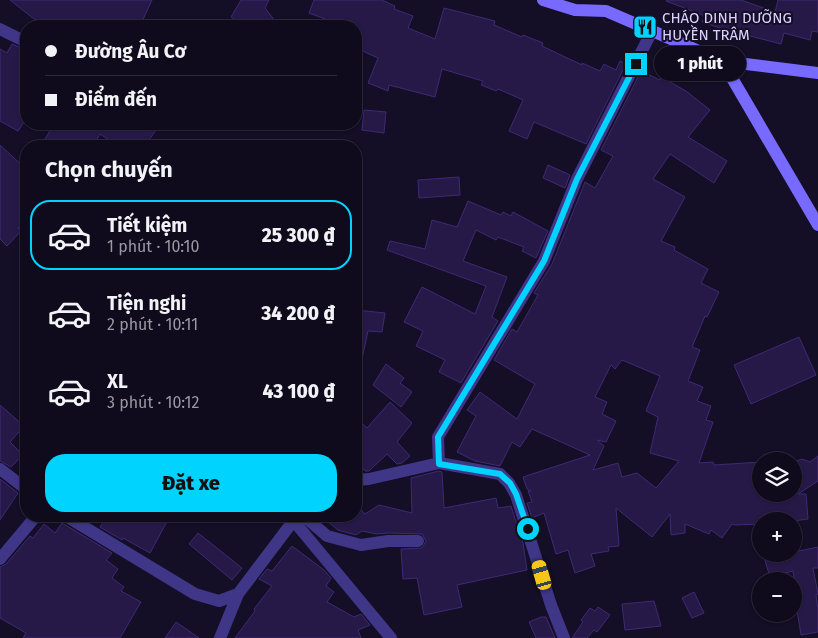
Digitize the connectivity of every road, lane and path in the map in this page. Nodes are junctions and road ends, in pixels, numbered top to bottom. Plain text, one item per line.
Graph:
1 (543, 0) edge
2 (577, 5) edge
3 (0, 29) edge
4 (652, 31) junction
5 (20, 39) edge
6 (722, 61) junction
7 (818, 73) edge
8 (818, 225) edge
9 (439, 464) junction
10 (0, 469) edge
11 (362, 480) edge
12 (20, 484) edge
13 (31, 522) edge
14 (76, 522) edge
15 (295, 522) edge
16 (301, 522) edge
17 (304, 522) edge
18 (418, 541) dead end
19 (0, 559) edge
20 (238, 594) junction
21 (220, 638) edge
22 (391, 638) edge
23 (564, 638) edge

1 - 2 main road
2 - 4 main road
3 - 5 street
4 - 6 main road
4 - 9 street
6 - 7 main road
6 - 8 main road
9 - 11 street
9 - 23 street
10 - 12 street
13 - 19 street
14 - 20 street
15 - 20 street
16 - 22 street
17 - 18 street
20 - 21 street

